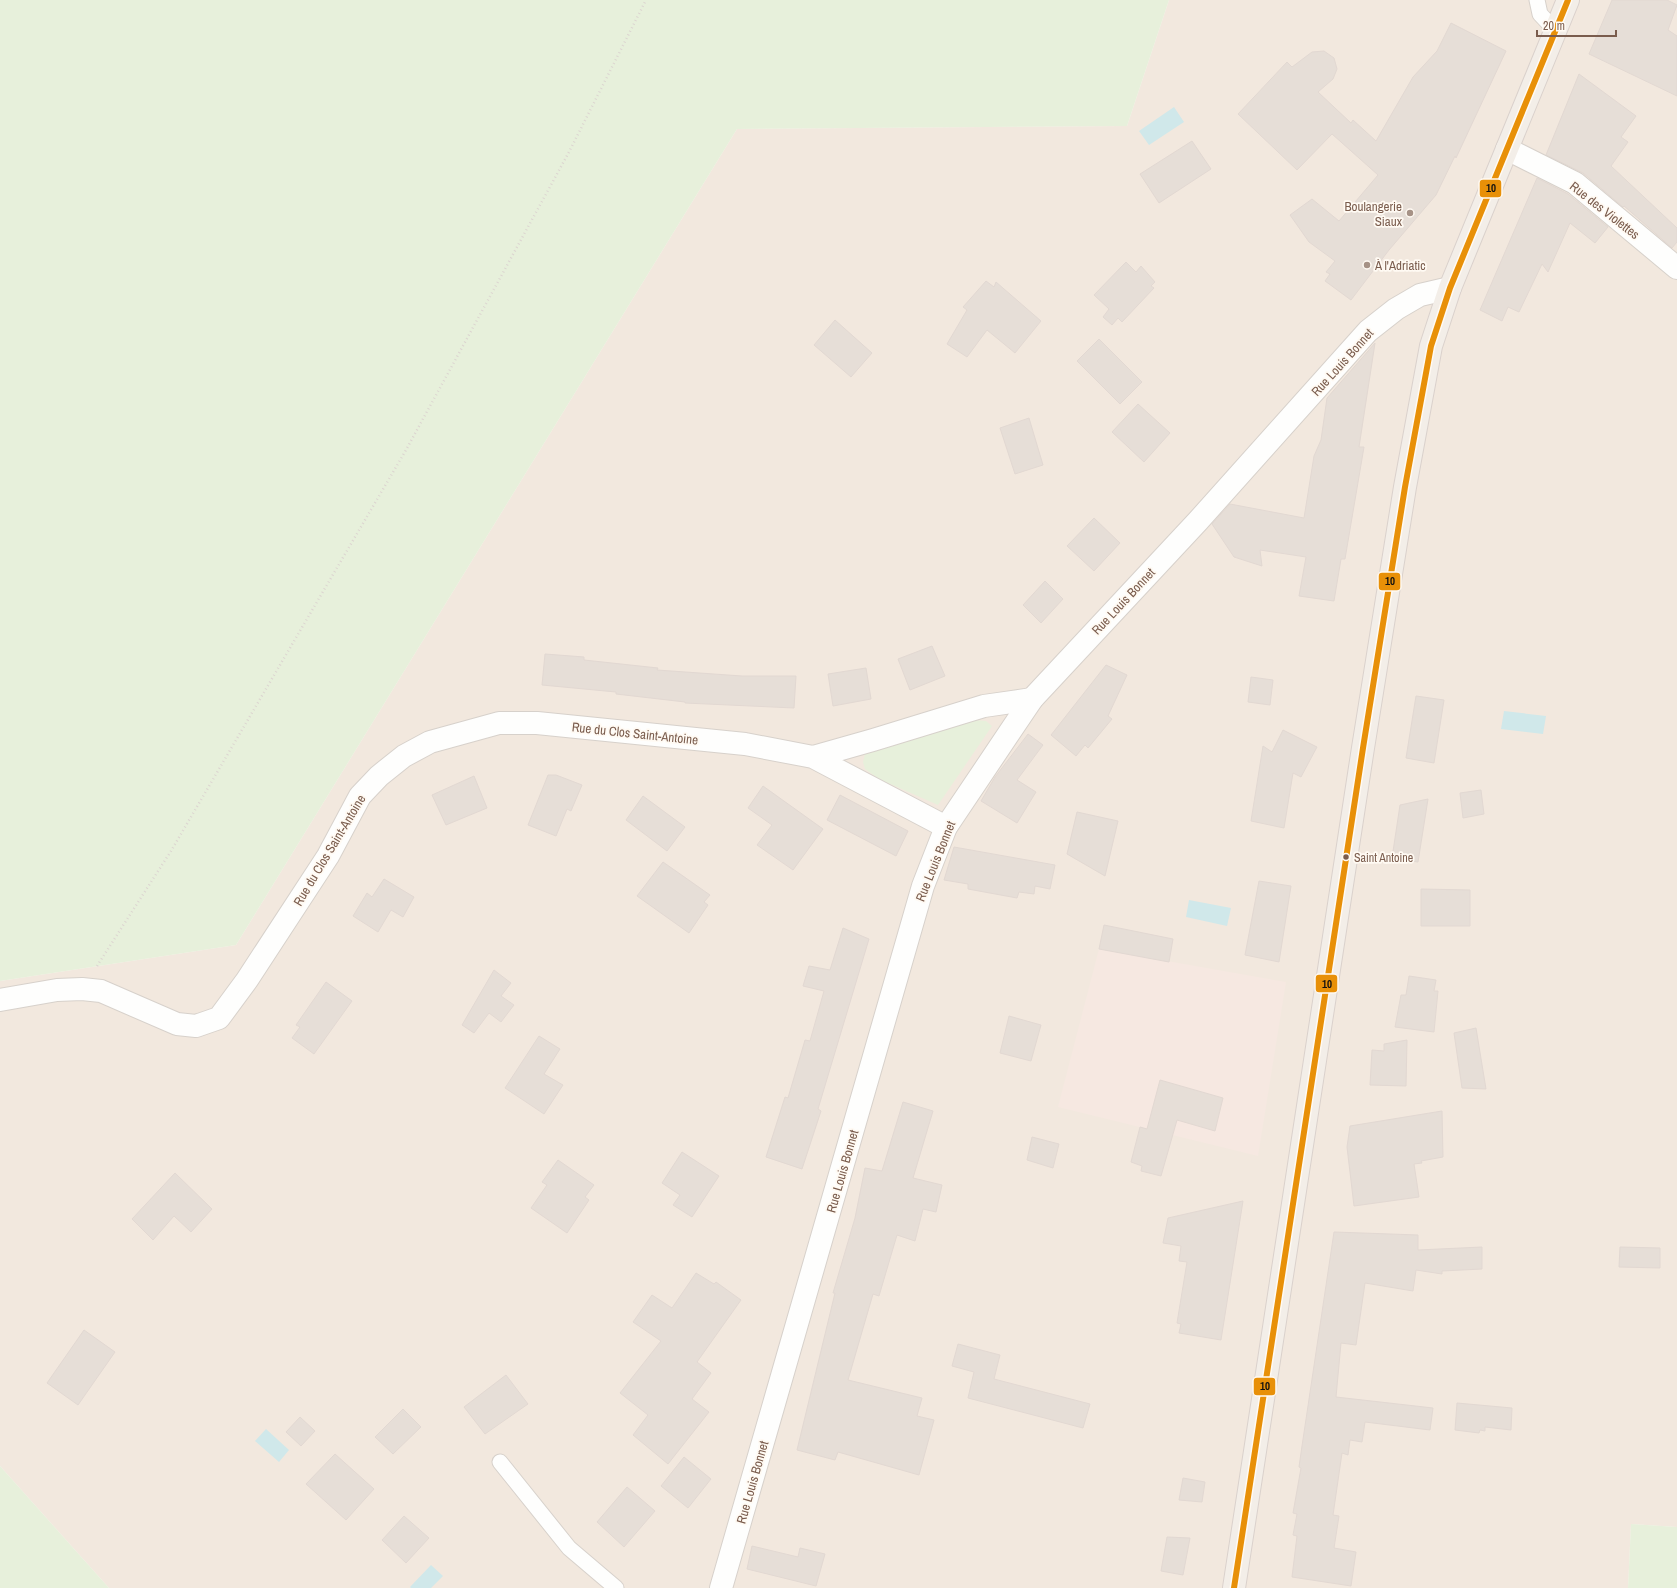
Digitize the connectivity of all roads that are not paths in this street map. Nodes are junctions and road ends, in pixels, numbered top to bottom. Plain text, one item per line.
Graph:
1 (1537, 0) edge
2 (1568, 0) edge
3 (1555, 30) junction
4 (1507, 149) junction
5 (1677, 268) edge
6 (1450, 288) junction
7 (1032, 699) junction
8 (813, 757) junction
9 (946, 828) junction
10 (0, 1000) edge
11 (500, 1462) dead end
12 (616, 1588) edge
13 (722, 1588) edge
14 (1234, 1588) edge

1 - 3 lane
2 - 3 main road
3 - 4 main road
4 - 5 street, Rue des Violettes
4 - 6 main road
6 - 7 street, Rue Louis Bonnet
6 - 14 main road
7 - 8 street, Rue du Clos Saint-Antoine
7 - 9 street, Rue Louis Bonnet
8 - 9 street, Rue du Clos Saint-Antoine
8 - 10 street, Rue du Clos Saint-Antoine
9 - 13 street, Rue Louis Bonnet
11 - 12 lane

